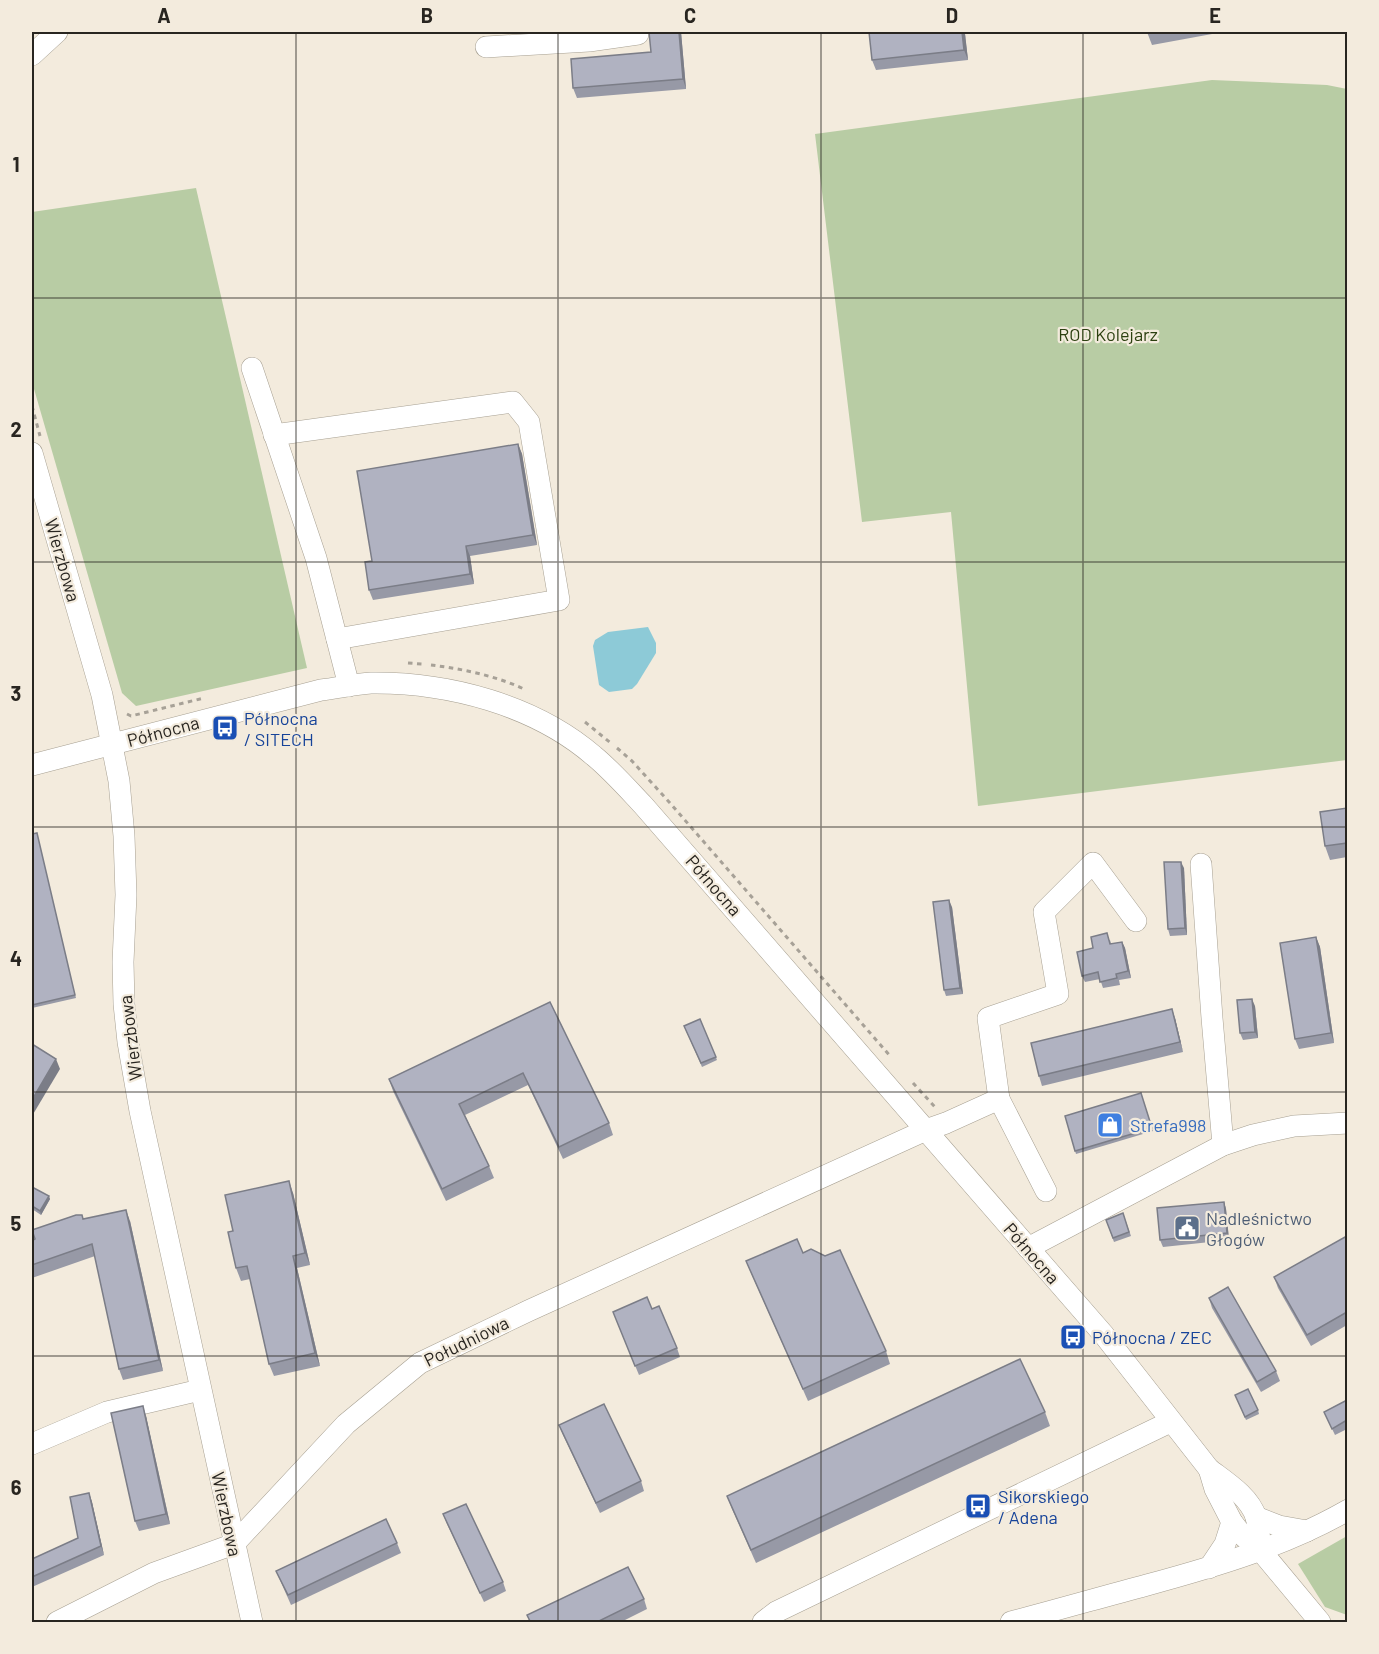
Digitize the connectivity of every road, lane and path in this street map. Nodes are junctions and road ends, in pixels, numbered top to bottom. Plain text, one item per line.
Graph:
1 (57, 32) edge
2 (638, 32) edge
3 (486, 47) dead end
4 (33, 49) edge
5 (252, 368) dead end
6 (32, 406) edge
7 (274, 435) junction
8 (37, 448) edge
9 (337, 639) junction
10 (402, 663) dead end
11 (349, 686) junction
12 (533, 694) dead end
13 (213, 696) dead end
14 (124, 712) dead end
15 (579, 719) dead end
16 (112, 744) junction
17 (32, 765) edge
18 (1201, 864) dead end
19 (1136, 921) dead end
20 (892, 1058) dead end
21 (907, 1076) dead end
22 (999, 1099) junction
23 (946, 1123) junction
24 (1347, 1123) edge
25 (926, 1130) junction
26 (1223, 1145) junction
27 (1046, 1191) dead end
28 (1028, 1248) junction
29 (200, 1390) junction
30 (1170, 1422) junction
31 (32, 1444) edge
32 (1209, 1469) junction
33 (1347, 1510) edge
34 (1256, 1517) junction
35 (1232, 1522) junction
36 (1307, 1531) junction
37 (234, 1544) junction
38 (1261, 1551) junction
39 (1209, 1568) junction
40 (57, 1623) edge
41 (252, 1623) edge
42 (763, 1623) edge
43 (1011, 1623) edge
44 (1320, 1623) edge

1 - 4 street
2 - 3 street
5 - 7 street
6 - 8 path
7 - 9 street
7 - 9 street
8 - 16 street, Wierzbowa
9 - 11 street
10 - 12 path
11 - 16 street, Północna
11 - 25 street, Północna
13 - 14 path
15 - 20 path
16 - 17 street, Północna
16 - 29 street, Wierzbowa
18 - 26 street
19 - 22 street
21 - 23 path
22 - 23 street, Południowa
22 - 27 street
23 - 25 street, Południowa
24 - 26 street
25 - 28 street, Północna
25 - 37 street, Południowa
26 - 28 street
28 - 30 street, Północna
29 - 31 street
29 - 37 street, Wierzbowa
30 - 32 street, Północna
30 - 42 street
32 - 34 street, Północna
32 - 35 street, Północna
33 - 36 street
34 - 36 street
34 - 38 street, Północna
35 - 38 street, Północna
35 - 39 street
36 - 38 street
37 - 40 street, Południowa
37 - 41 street, Wierzbowa
38 - 39 street
38 - 44 street
39 - 43 street

